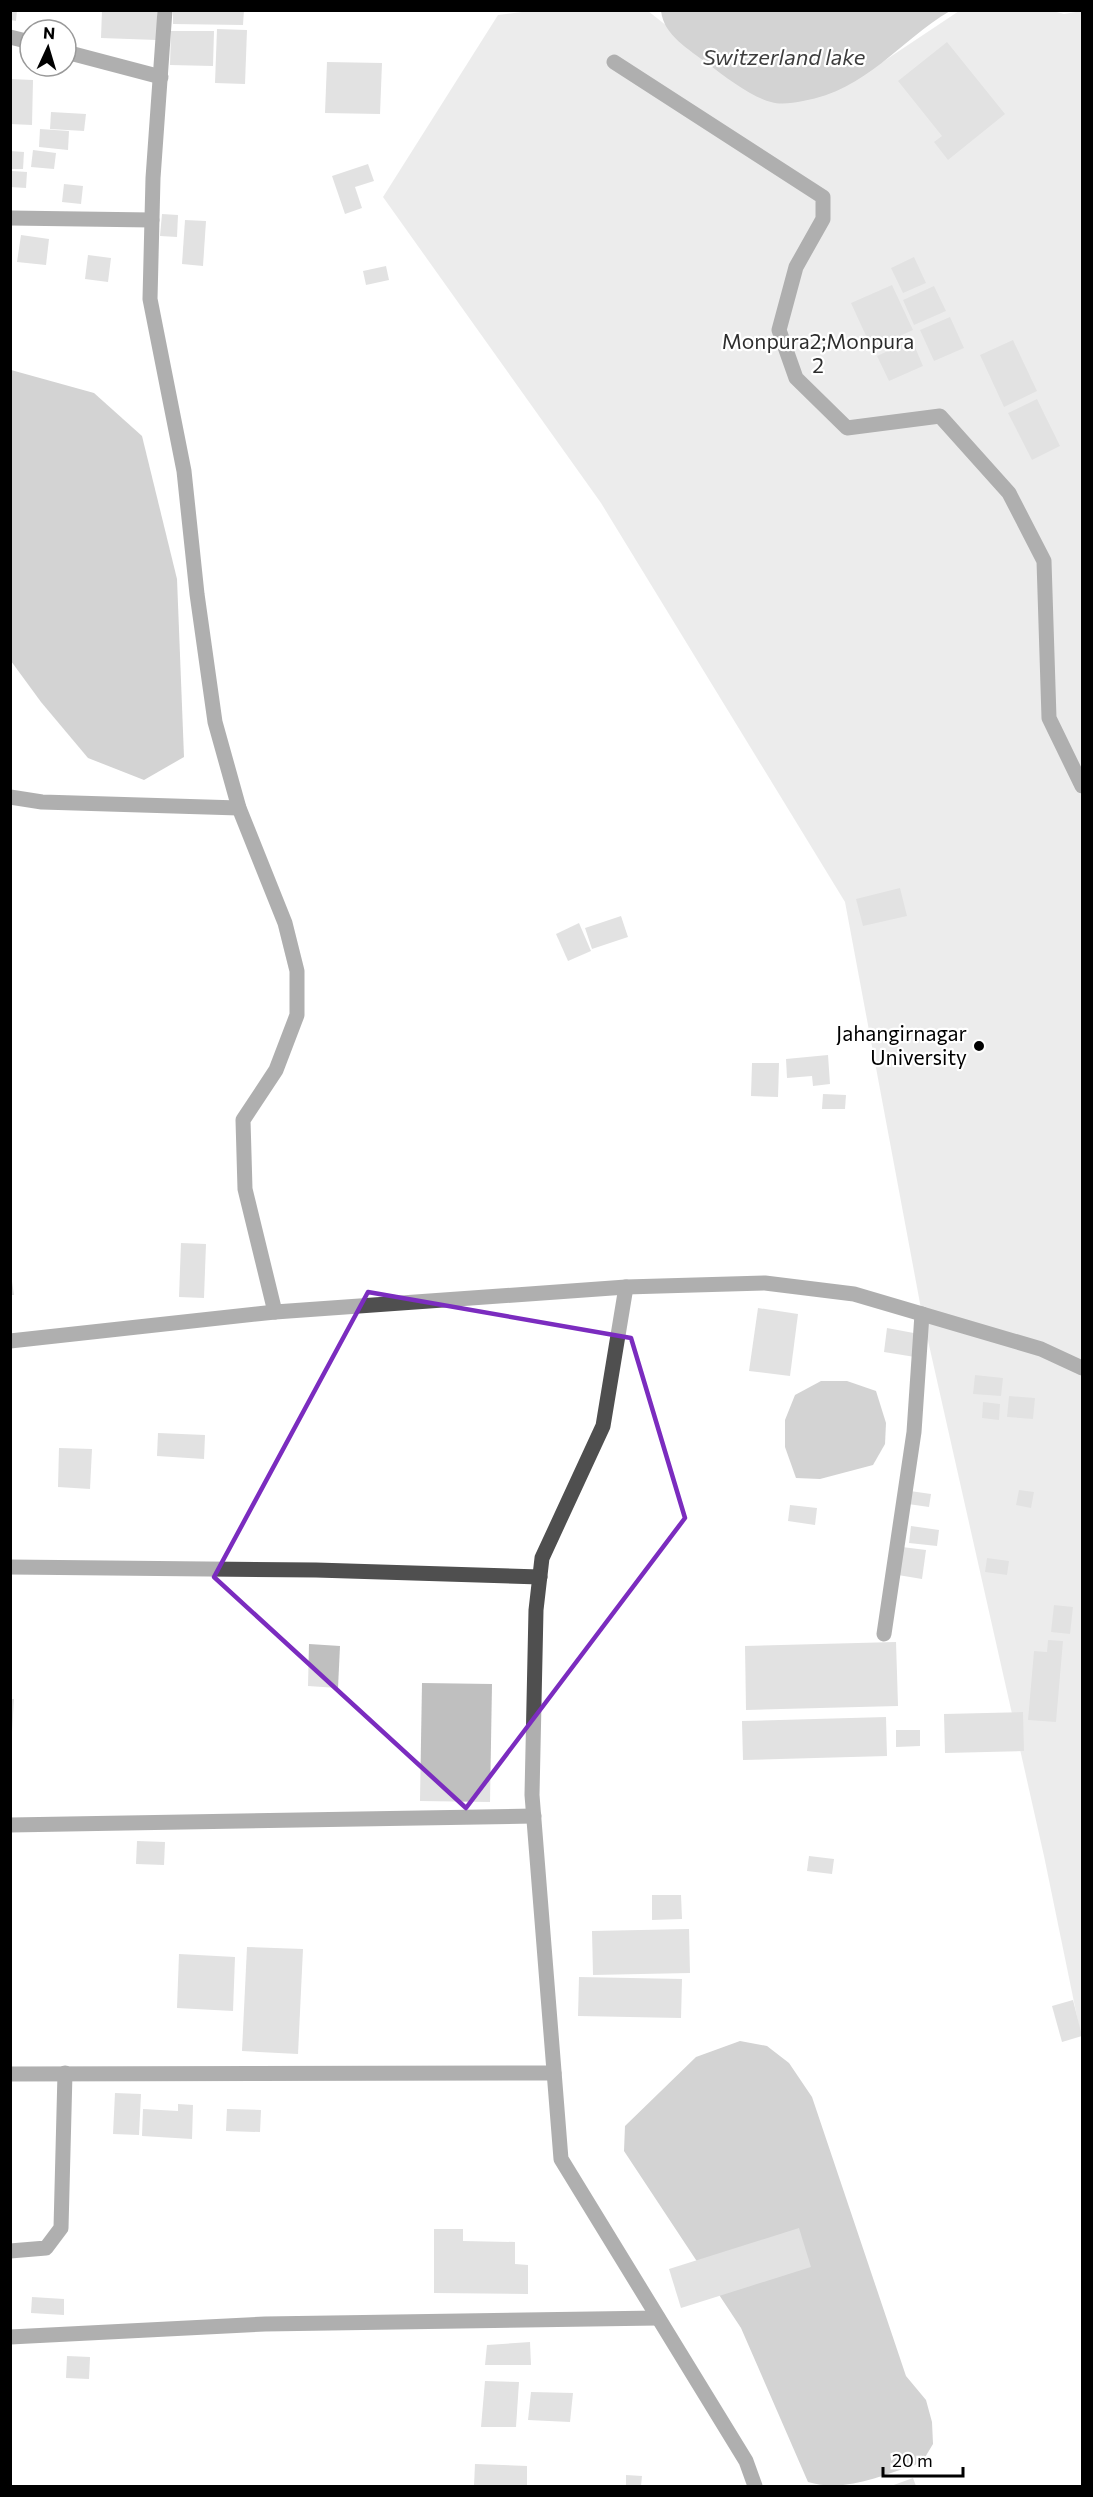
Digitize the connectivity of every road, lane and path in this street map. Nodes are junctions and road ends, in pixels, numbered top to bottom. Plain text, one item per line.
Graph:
1 (165, 10) edge
2 (78, 55) edge
3 (615, 62) dead end
4 (161, 77) junction
5 (10, 218) edge
6 (152, 220) junction
7 (1083, 786) edge
8 (10, 797) edge
9 (239, 808) junction
10 (626, 1287) junction
11 (275, 1312) junction
12 (922, 1314) junction
13 (10, 1341) edge
14 (1083, 1368) edge
15 (10, 1567) edge
16 (540, 1577) junction
17 (884, 1634) dead end
18 (534, 1816) junction
19 (10, 1826) edge
20 (65, 2073) junction
21 (554, 2073) junction
22 (10, 2074) edge
23 (10, 2251) edge
24 (658, 2318) junction
25 (10, 2337) edge
26 (755, 2487) edge

1 - 4 street
2 - 4 street
3 - 7 street
4 - 6 street
5 - 6 street
6 - 9 street
8 - 9 street
9 - 11 street
10 - 11 street
10 - 12 street
10 - 16 street
11 - 13 street
12 - 14 street
12 - 17 street
15 - 16 street
16 - 18 street
18 - 19 street
18 - 21 street
20 - 21 street
20 - 22 street
20 - 23 street
21 - 24 street
24 - 25 street
24 - 26 street

